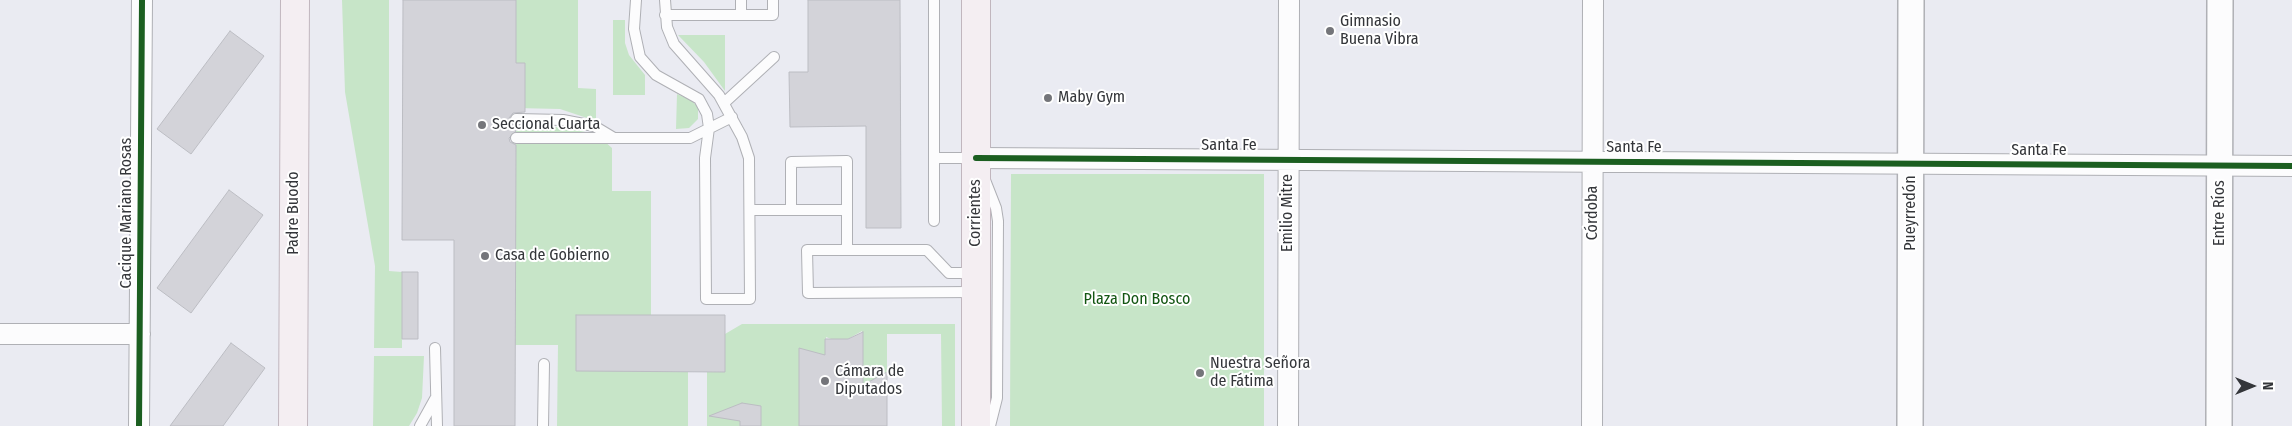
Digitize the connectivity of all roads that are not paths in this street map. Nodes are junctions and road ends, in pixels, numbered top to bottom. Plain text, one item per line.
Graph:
1 (142, 0) edge
2 (295, 0) edge
3 (636, 0) edge
4 (665, 0) edge
5 (741, 0) edge
6 (772, 0) edge
7 (934, 0) edge
8 (976, 0) edge
9 (1289, 0) edge
10 (1593, 0) edge
11 (1911, 0) edge
12 (2220, 0) edge
13 (665, 15) junction
14 (741, 15) junction
15 (774, 56) dead end
16 (724, 102) junction
17 (732, 117) junction
18 (516, 119) dead end
19 (709, 128) junction
20 (516, 138) dead end
21 (615, 138) junction
22 (934, 158) junction
23 (976, 158) junction
24 (1288, 160) junction
25 (1593, 162) junction
26 (1911, 164) junction
27 (2220, 166) junction
28 (2292, 166) edge
29 (751, 210) junction
30 (791, 210) junction
31 (847, 210) junction
32 (934, 221) dead end
33 (847, 250) junction
34 (976, 283) junction
35 (0, 334) edge
36 (140, 334) junction
37 (435, 348) dead end
38 (544, 364) dead end
39 (435, 398) junction
40 (139, 426) edge
41 (293, 426) edge
42 (420, 426) edge
43 (436, 426) edge
44 (543, 426) edge
45 (976, 426) edge
46 (990, 426) edge
47 (1288, 426) edge
48 (1592, 426) edge
49 (1910, 426) edge
50 (2219, 426) edge

1 - 36 street, Cacique Mariano Rosas
2 - 41 main road, Padre Buodo
3 - 19 lane
4 - 13 lane
5 - 14 lane
6 - 14 lane
7 - 22 lane
8 - 23 main road, Corrientes
9 - 24 street, Emilio Mitre
10 - 25 street, Córdoba
11 - 26 street, Pueyrredón
12 - 27 street, Entre Ríos
13 - 14 lane
13 - 16 lane
15 - 16 lane
16 - 17 lane
17 - 19 lane
17 - 29 lane
18 - 21 lane
19 - 21 lane
19 - 29 lane
20 - 21 lane
22 - 23 lane
22 - 32 lane
23 - 24 street, Santa Fe
23 - 34 main road, Corrientes
23 - 46 lane
24 - 25 street, Santa Fe
24 - 47 street, Emilio Mitre
25 - 26 street, Santa Fe
25 - 48 street, Córdoba
26 - 27 street, Santa Fe
26 - 49 street, Pueyrredón
27 - 28 street, Santa Fe
27 - 50 street, Entre Ríos
29 - 30 lane
30 - 31 lane
30 - 31 lane
31 - 33 lane
33 - 34 lane
33 - 34 lane
34 - 45 main road, Corrientes
35 - 36 street
36 - 40 street, Cacique Mariano Rosas
37 - 39 lane
38 - 44 lane
39 - 42 lane
39 - 43 lane

